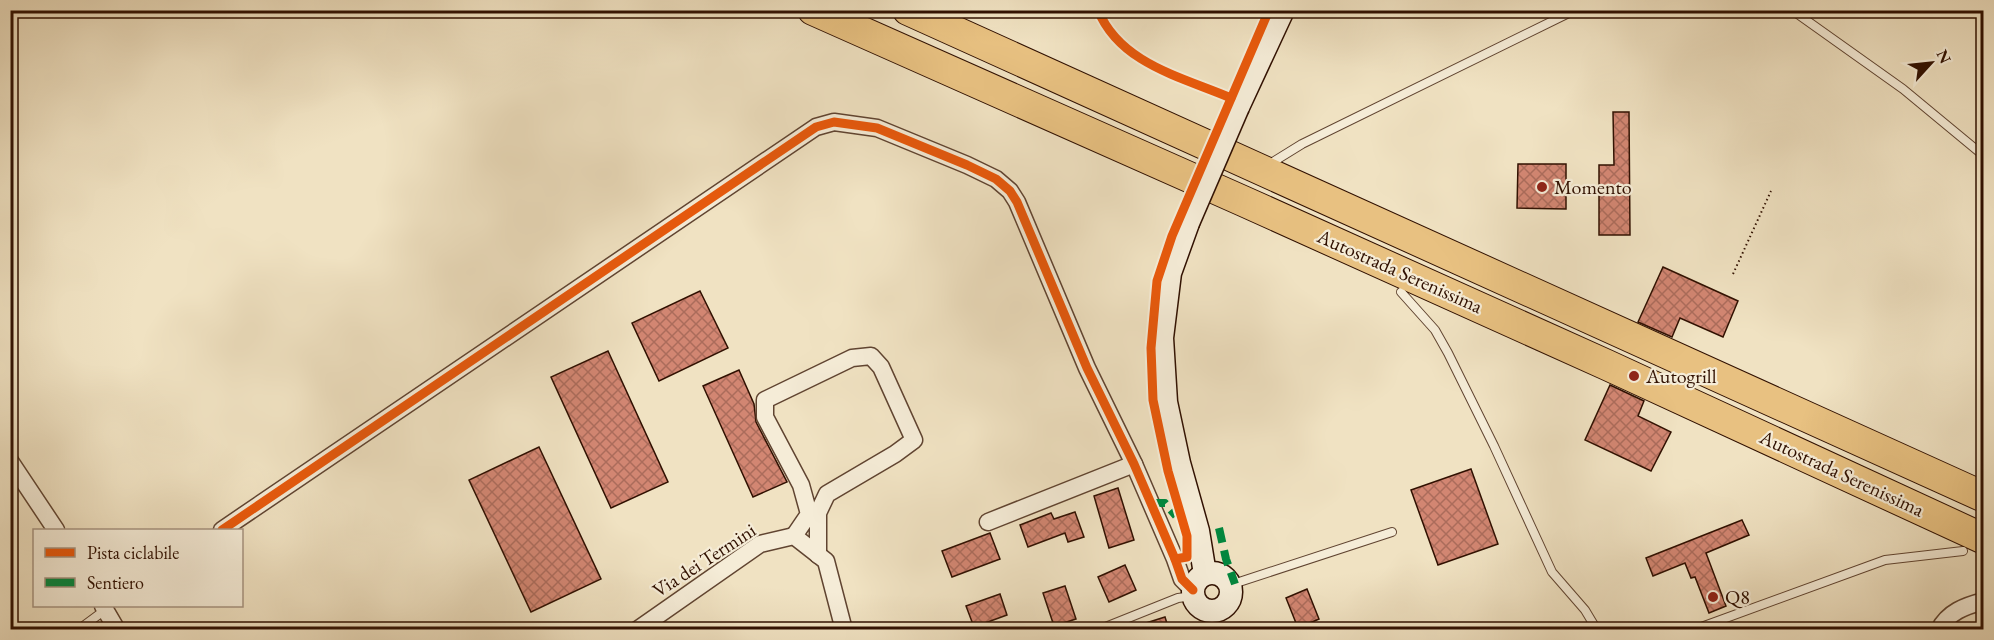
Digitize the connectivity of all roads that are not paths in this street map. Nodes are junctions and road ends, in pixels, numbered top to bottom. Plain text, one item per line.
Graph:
1 (813, 10) edge
2 (908, 10) edge
3 (1283, 10) edge
4 (1575, 10) edge
5 (1792, 10) edge
6 (1983, 156) edge
7 (1259, 171) junction
8 (1401, 292) dead end
9 (10, 461) edge
10 (1134, 464) junction
11 (1983, 497) edge
12 (988, 522) dead end
13 (55, 529) edge
14 (225, 529) edge
15 (1392, 532) dead end
16 (794, 536) junction
17 (1973, 545) edge
18 (818, 555) junction
19 (1211, 600) edge
20 (1983, 601) edge
21 (107, 607) edge
22 (78, 630) edge
23 (117, 630) edge
24 (638, 630) edge
25 (844, 630) edge
26 (1098, 630) edge
27 (1597, 630) edge
28 (1693, 630) edge
29 (1938, 630) edge

1 - 17 highway, Autostrada Serenissima
2 - 7 highway, Autostrada Serenissima
3 - 19 street, bridge
4 - 7 lane
5 - 6 lane
7 - 11 highway, Autostrada Serenissima
8 - 27 lane
9 - 13 street
10 - 12 street
10 - 14 street
10 - 19 street
15 - 19 lane
16 - 18 street
16 - 18 street
16 - 24 street, Via dei Termini
17 - 28 lane
18 - 25 street
19 - 26 lane
20 - 29 street
21 - 22 lane
21 - 23 street

